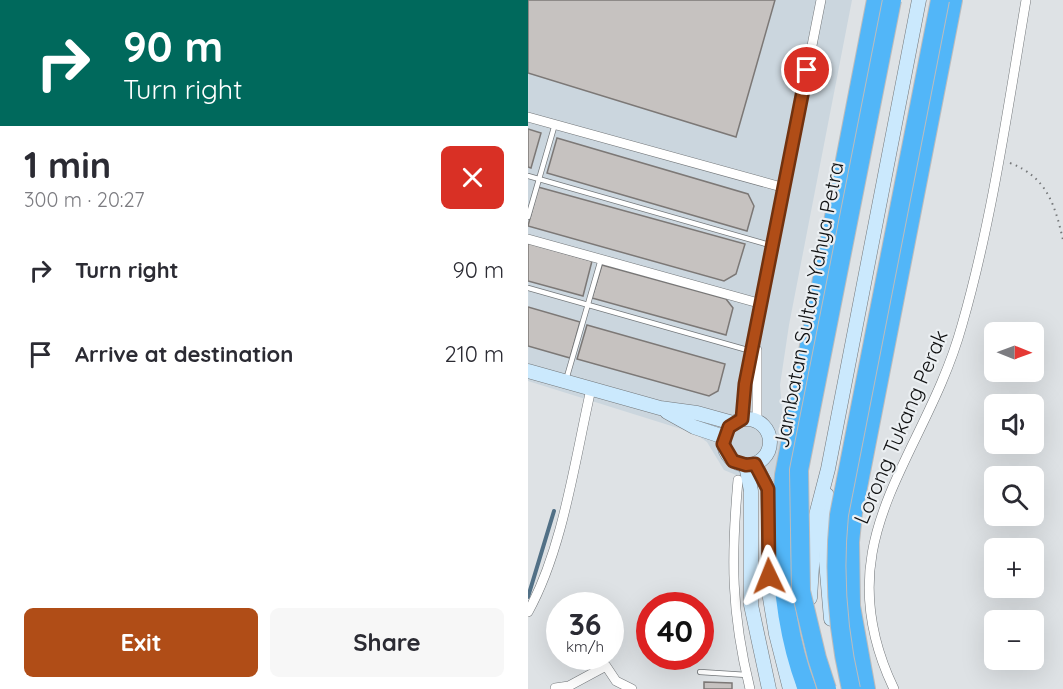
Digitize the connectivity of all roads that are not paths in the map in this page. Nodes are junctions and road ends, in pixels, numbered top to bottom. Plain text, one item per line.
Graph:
1 (821, 0) edge
2 (876, 0) edge
3 (892, 0) edge
4 (919, 0) edge
5 (940, 0) edge
6 (953, 0) edge
7 (1026, 0) edge
8 (528, 117) edge
9 (555, 124) junction
10 (528, 176) edge
11 (540, 180) junction
12 (785, 188) junction
13 (528, 217) edge
14 (528, 239) edge
15 (773, 246) junction
16 (601, 259) junction
17 (528, 288) edge
18 (762, 304) junction
19 (588, 305) junction
20 (756, 333) junction
21 (752, 351) junction
22 (528, 371) edge
23 (566, 381) junction
24 (591, 389) junction
25 (660, 408) junction
26 (737, 421) junction
27 (757, 421) junction
28 (724, 437) junction
29 (750, 465) junction
30 (828, 469) junction
31 (738, 480) dead end
32 (528, 612) edge
33 (700, 672) dead end
34 (747, 675) junction
35 (555, 688) edge
36 (632, 689) edge
37 (750, 689) edge
38 (769, 689) edge
39 (790, 689) edge
40 (807, 689) edge
41 (820, 689) edge
42 (827, 689) edge
43 (851, 689) edge
44 (858, 689) edge
45 (866, 689) edge
46 (894, 689) edge

1 - 12 street
2 - 40 highway
3 - 42 highway, Jambatan Sultan Yahya Petra, bridge
4 - 30 main road
5 - 43 highway, bridge
6 - 45 highway
7 - 46 street, Lorong Tukang Perak
8 - 9 street
9 - 11 lane
9 - 12 street
10 - 11 lane
11 - 13 lane
11 - 15 lane
12 - 15 street
14 - 16 street
15 - 18 street
16 - 18 street
16 - 19 lane
17 - 19 lane
18 - 20 street
19 - 21 lane
19 - 23 lane
20 - 21 street
20 - 27 street
21 - 26 street
22 - 23 main road
23 - 24 main road
24 - 25 main road
24 - 32 street
25 - 26 main road
25 - 28 main road
26 - 27 main road
26 - 28 main road
27 - 29 main road
28 - 29 main road
29 - 38 main road
29 - 39 main road
30 - 41 main road
30 - 44 main road
31 - 34 street
33 - 34 lane
34 - 37 street
35 - 36 street

